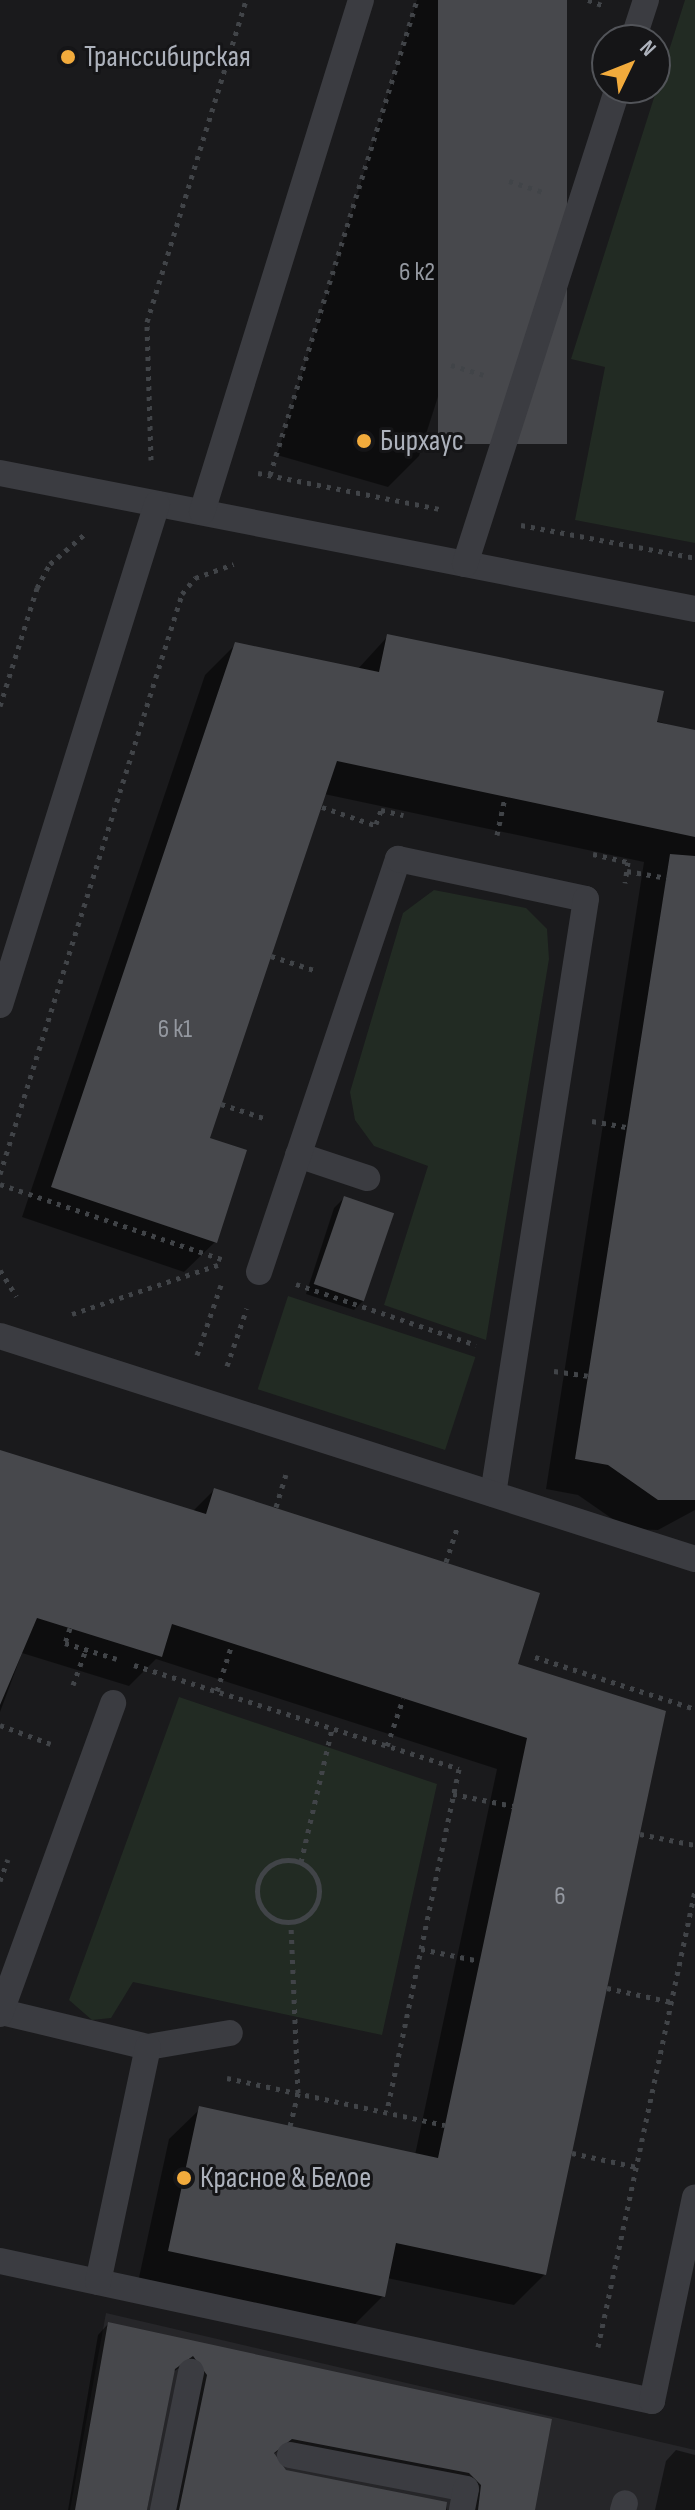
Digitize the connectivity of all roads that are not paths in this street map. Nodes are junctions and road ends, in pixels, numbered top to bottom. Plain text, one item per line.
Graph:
1 (361, 0) edge
2 (646, 0) edge
3 (638, 24) edge
4 (613, 104) edge
5 (0, 473) edge
6 (157, 504) junction
7 (202, 512) junction
8 (465, 564) junction
9 (695, 609) edge
10 (0, 1005) edge
11 (298, 1155) junction
12 (367, 1178) dead end
13 (259, 1272) road end
14 (0, 1336) edge
15 (493, 1494) junction
16 (695, 1559) edge
17 (113, 1703) dead end
18 (1, 2013) edge
19 (230, 2033) dead end
20 (148, 2047) junction
21 (695, 2197) edge
22 (0, 2261) edge
23 (98, 2282) junction
24 (191, 2372) dead end
25 (290, 2455) dead end
26 (163, 2510) edge
27 (462, 2510) edge

1 - 7 lane
2 - 3 lane
4 - 8 lane
5 - 6 lane
6 - 7 lane
6 - 10 lane
7 - 8 lane
8 - 9 lane
11 - 12 lane
11 - 13 lane
11 - 15 lane
14 - 15 lane
15 - 16 lane
17 - 18 lane
18 - 20 lane
19 - 20 lane
20 - 23 lane
21 - 23 lane
22 - 23 lane
24 - 26 lane
25 - 27 lane

